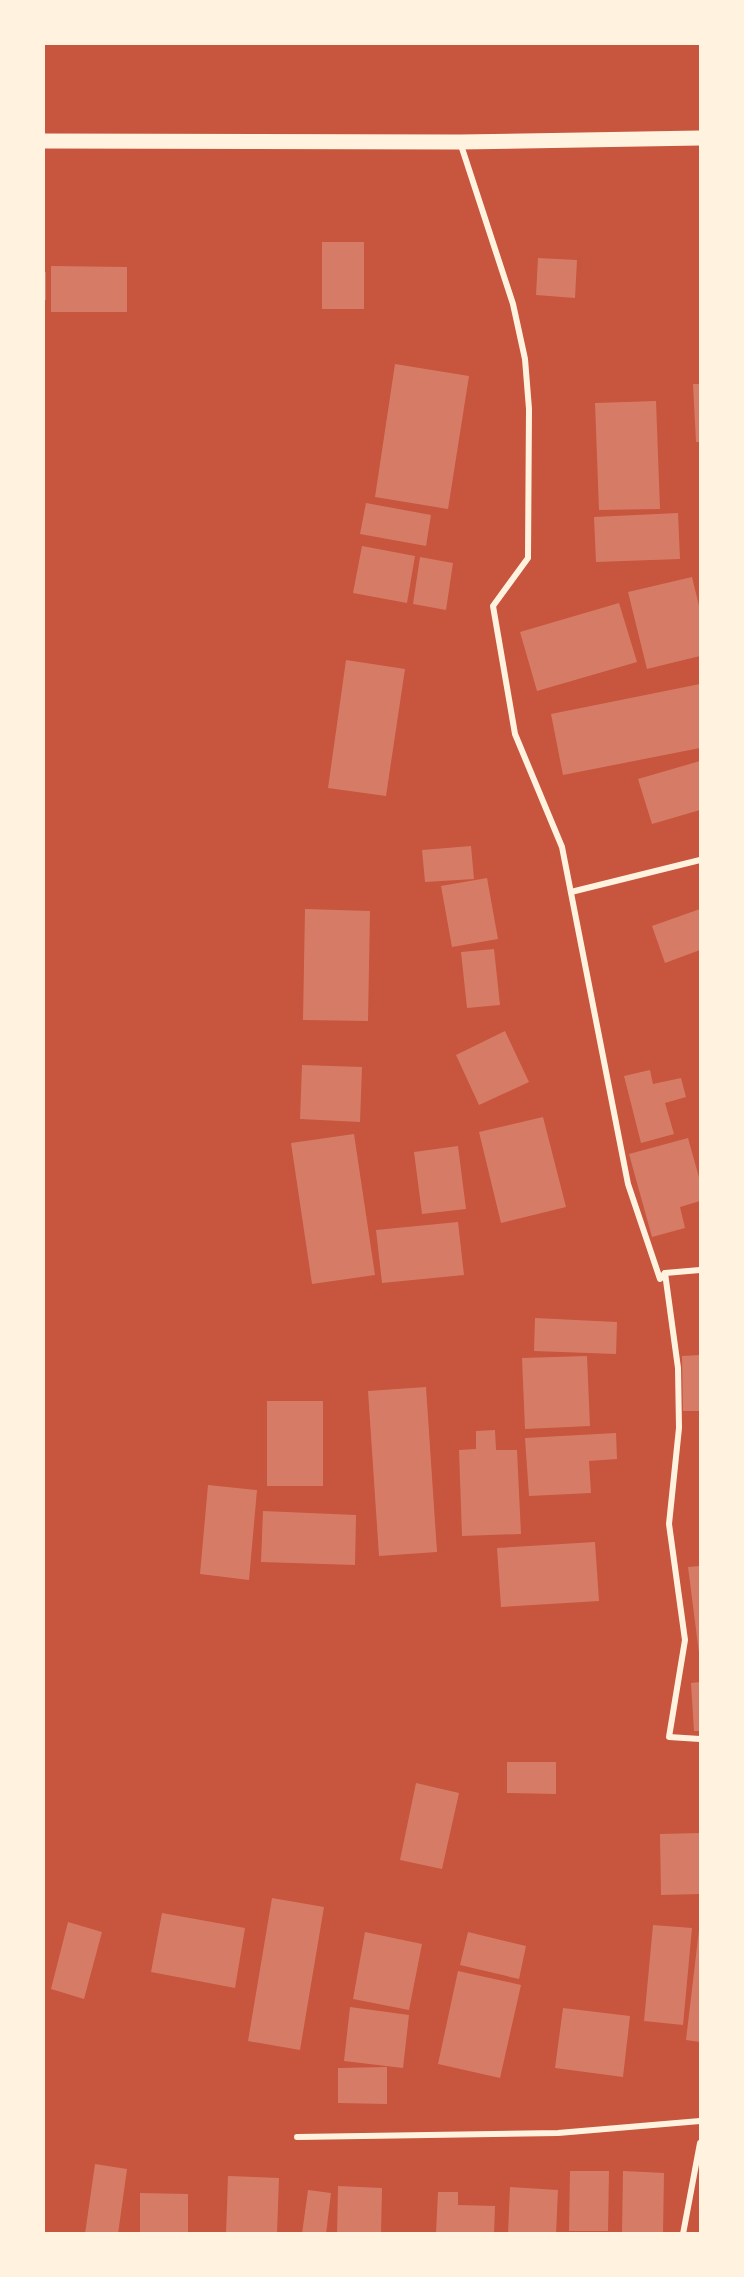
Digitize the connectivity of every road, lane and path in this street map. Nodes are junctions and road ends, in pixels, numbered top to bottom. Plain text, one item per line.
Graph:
1 (700, 138) edge
2 (44, 141) edge
3 (460, 142) junction
4 (700, 860) edge
5 (570, 892) junction
6 (700, 1270) edge
7 (665, 1273) junction
8 (700, 1739) edge
9 (700, 2121) edge
10 (297, 2137) dead end
11 (700, 2143) edge
12 (683, 2234) edge

1 - 3 main road
2 - 3 main road
3 - 5 street
4 - 5 street
5 - 7 street
6 - 7 street
7 - 8 street
9 - 10 street
11 - 12 street

